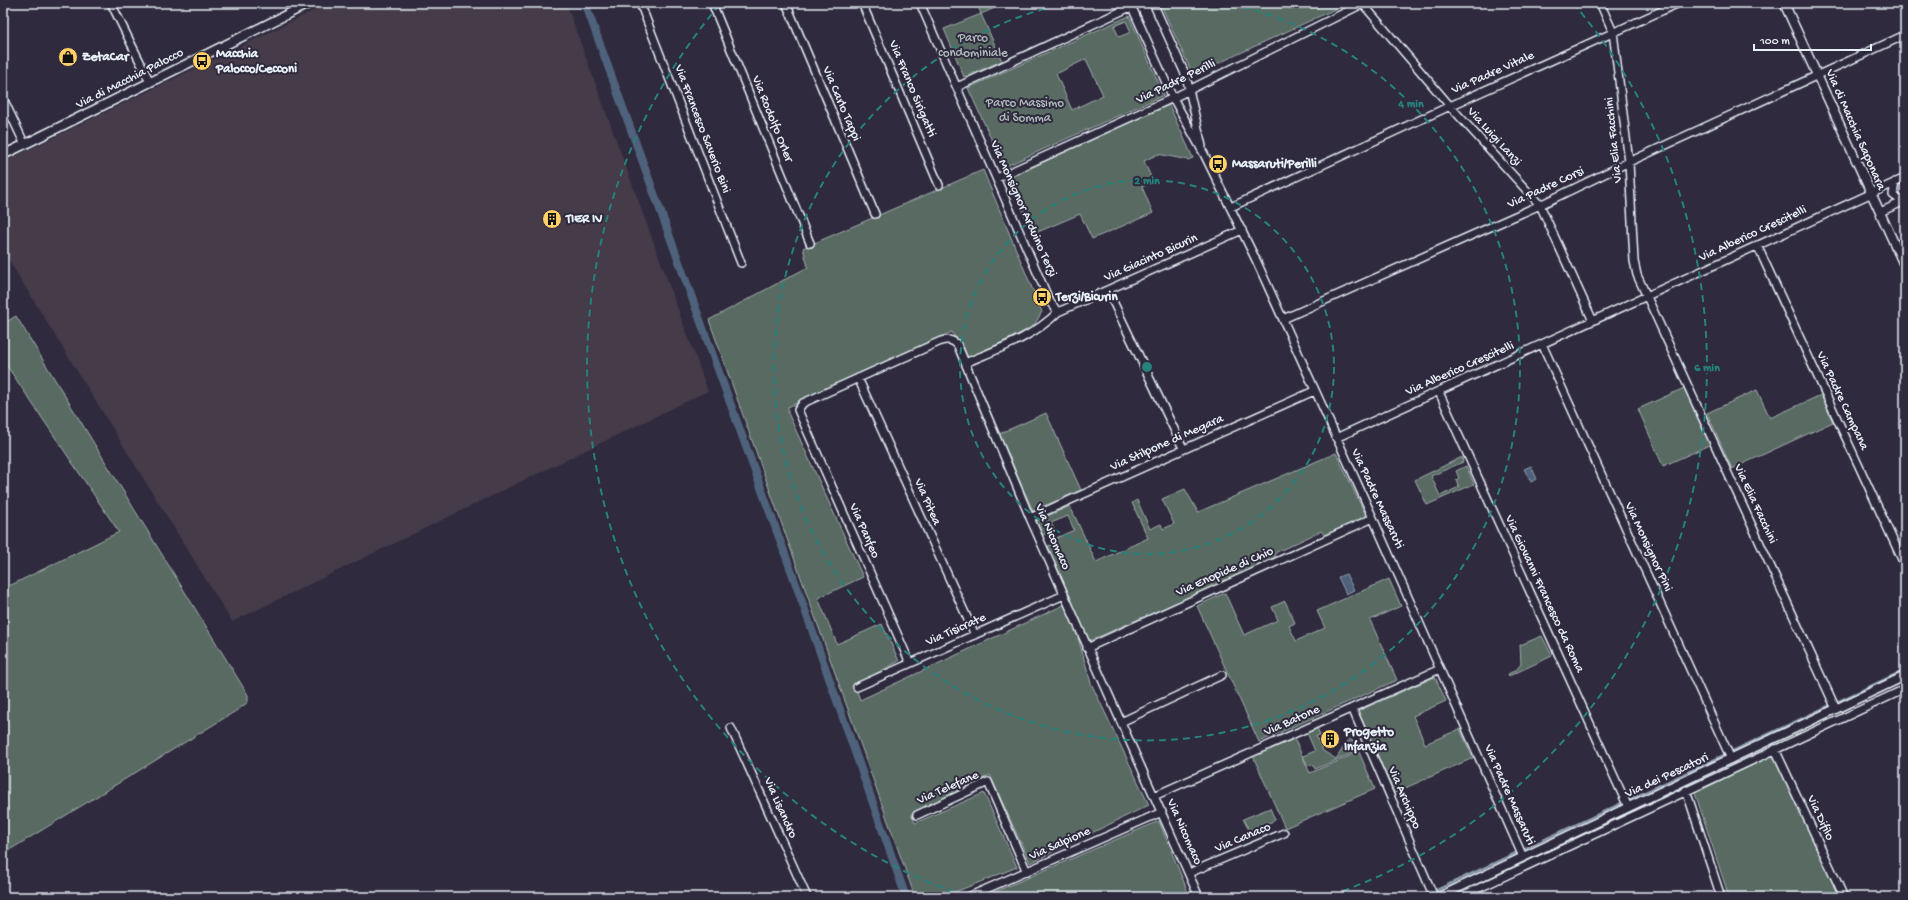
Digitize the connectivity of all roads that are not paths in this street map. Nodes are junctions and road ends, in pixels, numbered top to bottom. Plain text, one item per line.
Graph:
1 (111, 3) edge
2 (310, 3) edge
3 (640, 3) edge
4 (712, 3) edge
5 (786, 3) edge
6 (862, 3) edge
7 (920, 3) edge
8 (1139, 3) edge
9 (1154, 3) edge
10 (1600, 3) edge
11 (1679, 3) edge
12 (1784, 3) edge
13 (1360, 4) edge
14 (1131, 5) edge
15 (1613, 32) junction
16 (1905, 35) edge
17 (1818, 76) junction
18 (150, 82) junction
19 (956, 87) junction
20 (1190, 90) junction
21 (3, 98) edge
22 (1173, 98) junction
23 (1450, 106) junction
24 (25, 145) junction
25 (1204, 154) junction
26 (3, 156) edge
27 (1630, 162) junction
28 (996, 178) junction
29 (1905, 178) edge
30 (1895, 182) junction
31 (940, 185) dead end
32 (1870, 194) junction
33 (1904, 201) edge
34 (1540, 205) junction
35 (1232, 207) junction
36 (1880, 212) junction
37 (875, 214) dead end
38 (1242, 230) junction
39 (810, 243) dead end
40 (1757, 245) junction
41 (741, 263) dead end
42 (1905, 268) edge
43 (1108, 291) junction
44 (1646, 296) junction
45 (1058, 312) junction
46 (1283, 319) junction
47 (1593, 321) junction
48 (1542, 344) junction
49 (965, 363) junction
50 (858, 378) junction
51 (1314, 391) junction
52 (1439, 392) junction
53 (798, 408) joint
54 (1336, 438) junction
55 (1183, 448) junction
56 (1030, 518) junction
57 (1373, 518) junction
58 (1905, 566) edge
59 (1064, 595) junction
60 (975, 635) junction
61 (1087, 648) junction
62 (910, 664) junction
63 (1440, 669) junction
64 (1222, 675) dead end
65 (1905, 676) edge
66 (857, 687) dead end
67 (1905, 689) edge
68 (1833, 705) junction
69 (1352, 708) junction
70 (1121, 722) junction
71 (731, 728) dead end
72 (1775, 749) junction
73 (1729, 754) junction
74 (1686, 790) junction
75 (1154, 796) junction
76 (1627, 805) junction
77 (1162, 812) junction
78 (917, 816) dead end
79 (1284, 833) dead end
80 (1521, 853) junction
81 (1027, 872) junction
82 (1189, 873) junction
83 (807, 897) edge
84 (968, 897) edge
85 (1200, 897) edge
86 (1436, 897) edge
87 (1460, 897) edge
88 (1721, 897) edge
89 (1844, 897) edge

1 - 18 street
2 - 18 street, Via di Macchia Palocco
3 - 41 street, Via Francesco Saverio Bini
4 - 39 street, Via Rodolfo Orler
5 - 37 street, Via Carlo Tappi
6 - 31 street, Via Franco Sirigatti
7 - 19 street, Via Monsignor Arduino Terzi
8 - 14 street
9 - 20 street, Via Padre Massaruti
10 - 15 street, Via Elia Facchini
11 - 15 street, Via Padre Vitale
12 - 17 street, Via di Macchia Saponara
13 - 20 street, Via Padre Perilli
13 - 23 street, Via Luigi Lanzi
14 - 19 street
14 - 22 street, Via Padre Massaruti
15 - 23 street, Via Padre Vitale
15 - 27 street, Via Elia Facchini
16 - 17 street, Via Padre Corsi
17 - 27 street, Via Padre Corsi
17 - 32 street, Via di Macchia Saponara
18 - 24 street, Via di Macchia Palocco
19 - 28 street, Via Monsignor Arduino Terzi
20 - 22 street, Via Padre Perilli
20 - 25 street, Via Padre Massaruti
21 - 24 street
22 - 25 street, Via Padre Massaruti
22 - 28 street, Via Padre Perilli
23 - 34 street, Via Luigi Lanzi
23 - 35 street, Via Padre Vitale
24 - 26 street, Via di Macchia Palocco
25 - 35 street, Via Padre Massaruti
27 - 34 street, Via Padre Corsi
27 - 44 street, Via Elia Facchini
28 - 45 street, Via Monsignor Arduino Terzi
29 - 30 street, Via Alberico Crescitelli
30 - 32 street, Via Alberico Crescitelli
30 - 33 street
32 - 36 street, Via di Macchia Saponara
32 - 40 street, Via Alberico Crescitelli
33 - 36 street
34 - 46 street, Via Padre Corsi
34 - 47 street, Via Luigi Lanzi
35 - 38 street, Via Padre Massaruti
36 - 42 street, Via di Macchia Saponara
38 - 43 street, Via Giacinto Bicurin
38 - 46 street, Via Padre Massaruti
40 - 44 street, Via Alberico Crescitelli
40 - 58 street, Via Padre Campana
43 - 45 street, Via Giacinto Bicurin
43 - 55 street
44 - 47 street, Via Alberico Crescitelli
44 - 68 street, Via Elia Facchini
45 - 49 street, Via Giacinto Bicurin
46 - 51 street, Via Padre Massaruti
47 - 48 street, Via Alberico Crescitelli
48 - 52 street, Via Alberico Crescitelli
48 - 73 street, Via Monsignor Pini
49 - 50 street, Via Nicomaco
49 - 56 street, Via Nicomaco
50 - 53 street, Via Nicomaco
50 - 60 street, Via Pitea
51 - 54 street, Via Padre Massaruti
51 - 55 street, Via Stilpone di Megara
52 - 54 street, Via Alberico Crescitelli
52 - 76 street, Via Giovanni Francesco da Roma
53 - 62 street, Via Panfeo
54 - 57 street, Via Padre Massaruti
55 - 56 street, Via Stilpone di Megara
56 - 59 street, Via Nicomaco
57 - 61 street, Via Enopide di Chio
57 - 63 street, Via Padre Massaruti
59 - 60 street, Via Tisicrate
59 - 61 street, Via Nicomaco
60 - 62 street, Via Tisicrate
61 - 70 street, Via Nicomaco
62 - 66 street, Via Tisicrate
63 - 69 street, Via Batone
63 - 80 street, Via Padre Massaruti
64 - 70 street
65 - 68 street, Via dei Pescatori
67 - 72 street, Via dei Pescatori
68 - 73 street, Via dei Pescatori
69 - 75 street, Via Batone
69 - 86 street, Via Archippo
70 - 75 street, Via Nicomaco
71 - 83 street, Via Lisandro
72 - 74 street, Via dei Pescatori
72 - 89 street, Via Difilo
73 - 76 street, Via dei Pescatori
74 - 87 street, Via dei Pescatori
74 - 88 street
75 - 77 street, Via Nicomaco
76 - 80 street, Via dei Pescatori
77 - 81 street, Via Salpione
77 - 82 street, Via Nicomaco
78 - 81 street, Via Telefane
79 - 82 street, Via Canaco
80 - 86 street, Via dei Pescatori
81 - 84 street, Via Salpione
82 - 85 street, Via Nicomaco

